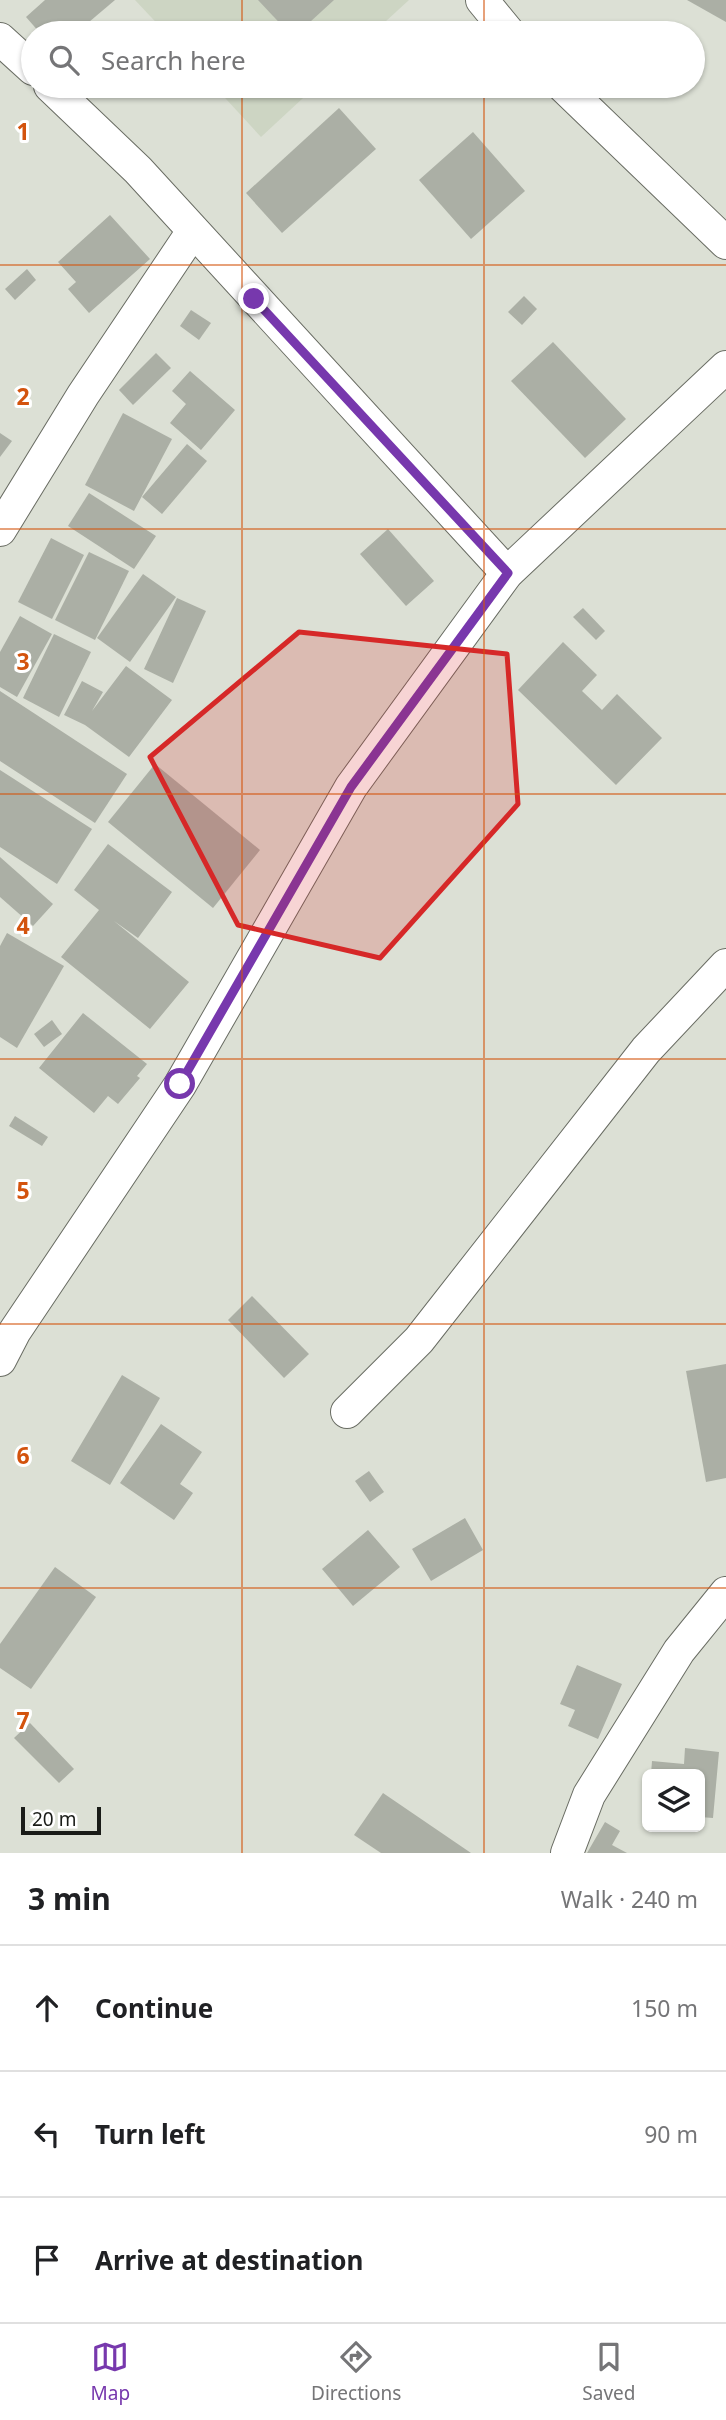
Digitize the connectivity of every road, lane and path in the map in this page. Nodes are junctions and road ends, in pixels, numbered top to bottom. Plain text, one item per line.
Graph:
1 (482, 0) edge
2 (499, 21) edge
3 (0, 39) edge
4 (21, 58) edge
5 (63, 98) edge
6 (575, 98) edge
7 (193, 231) junction
8 (726, 243) edge
9 (726, 367) edge
10 (0, 530) edge
11 (508, 573) junction
12 (726, 965) edge
13 (0, 1360) edge
14 (347, 1412) dead end
15 (726, 1593) edge
16 (567, 1853) edge

1 - 2 street
3 - 4 street
5 - 7 street
6 - 8 street
7 - 10 street
7 - 11 street
9 - 11 street
11 - 13 street
12 - 14 street
15 - 16 street

